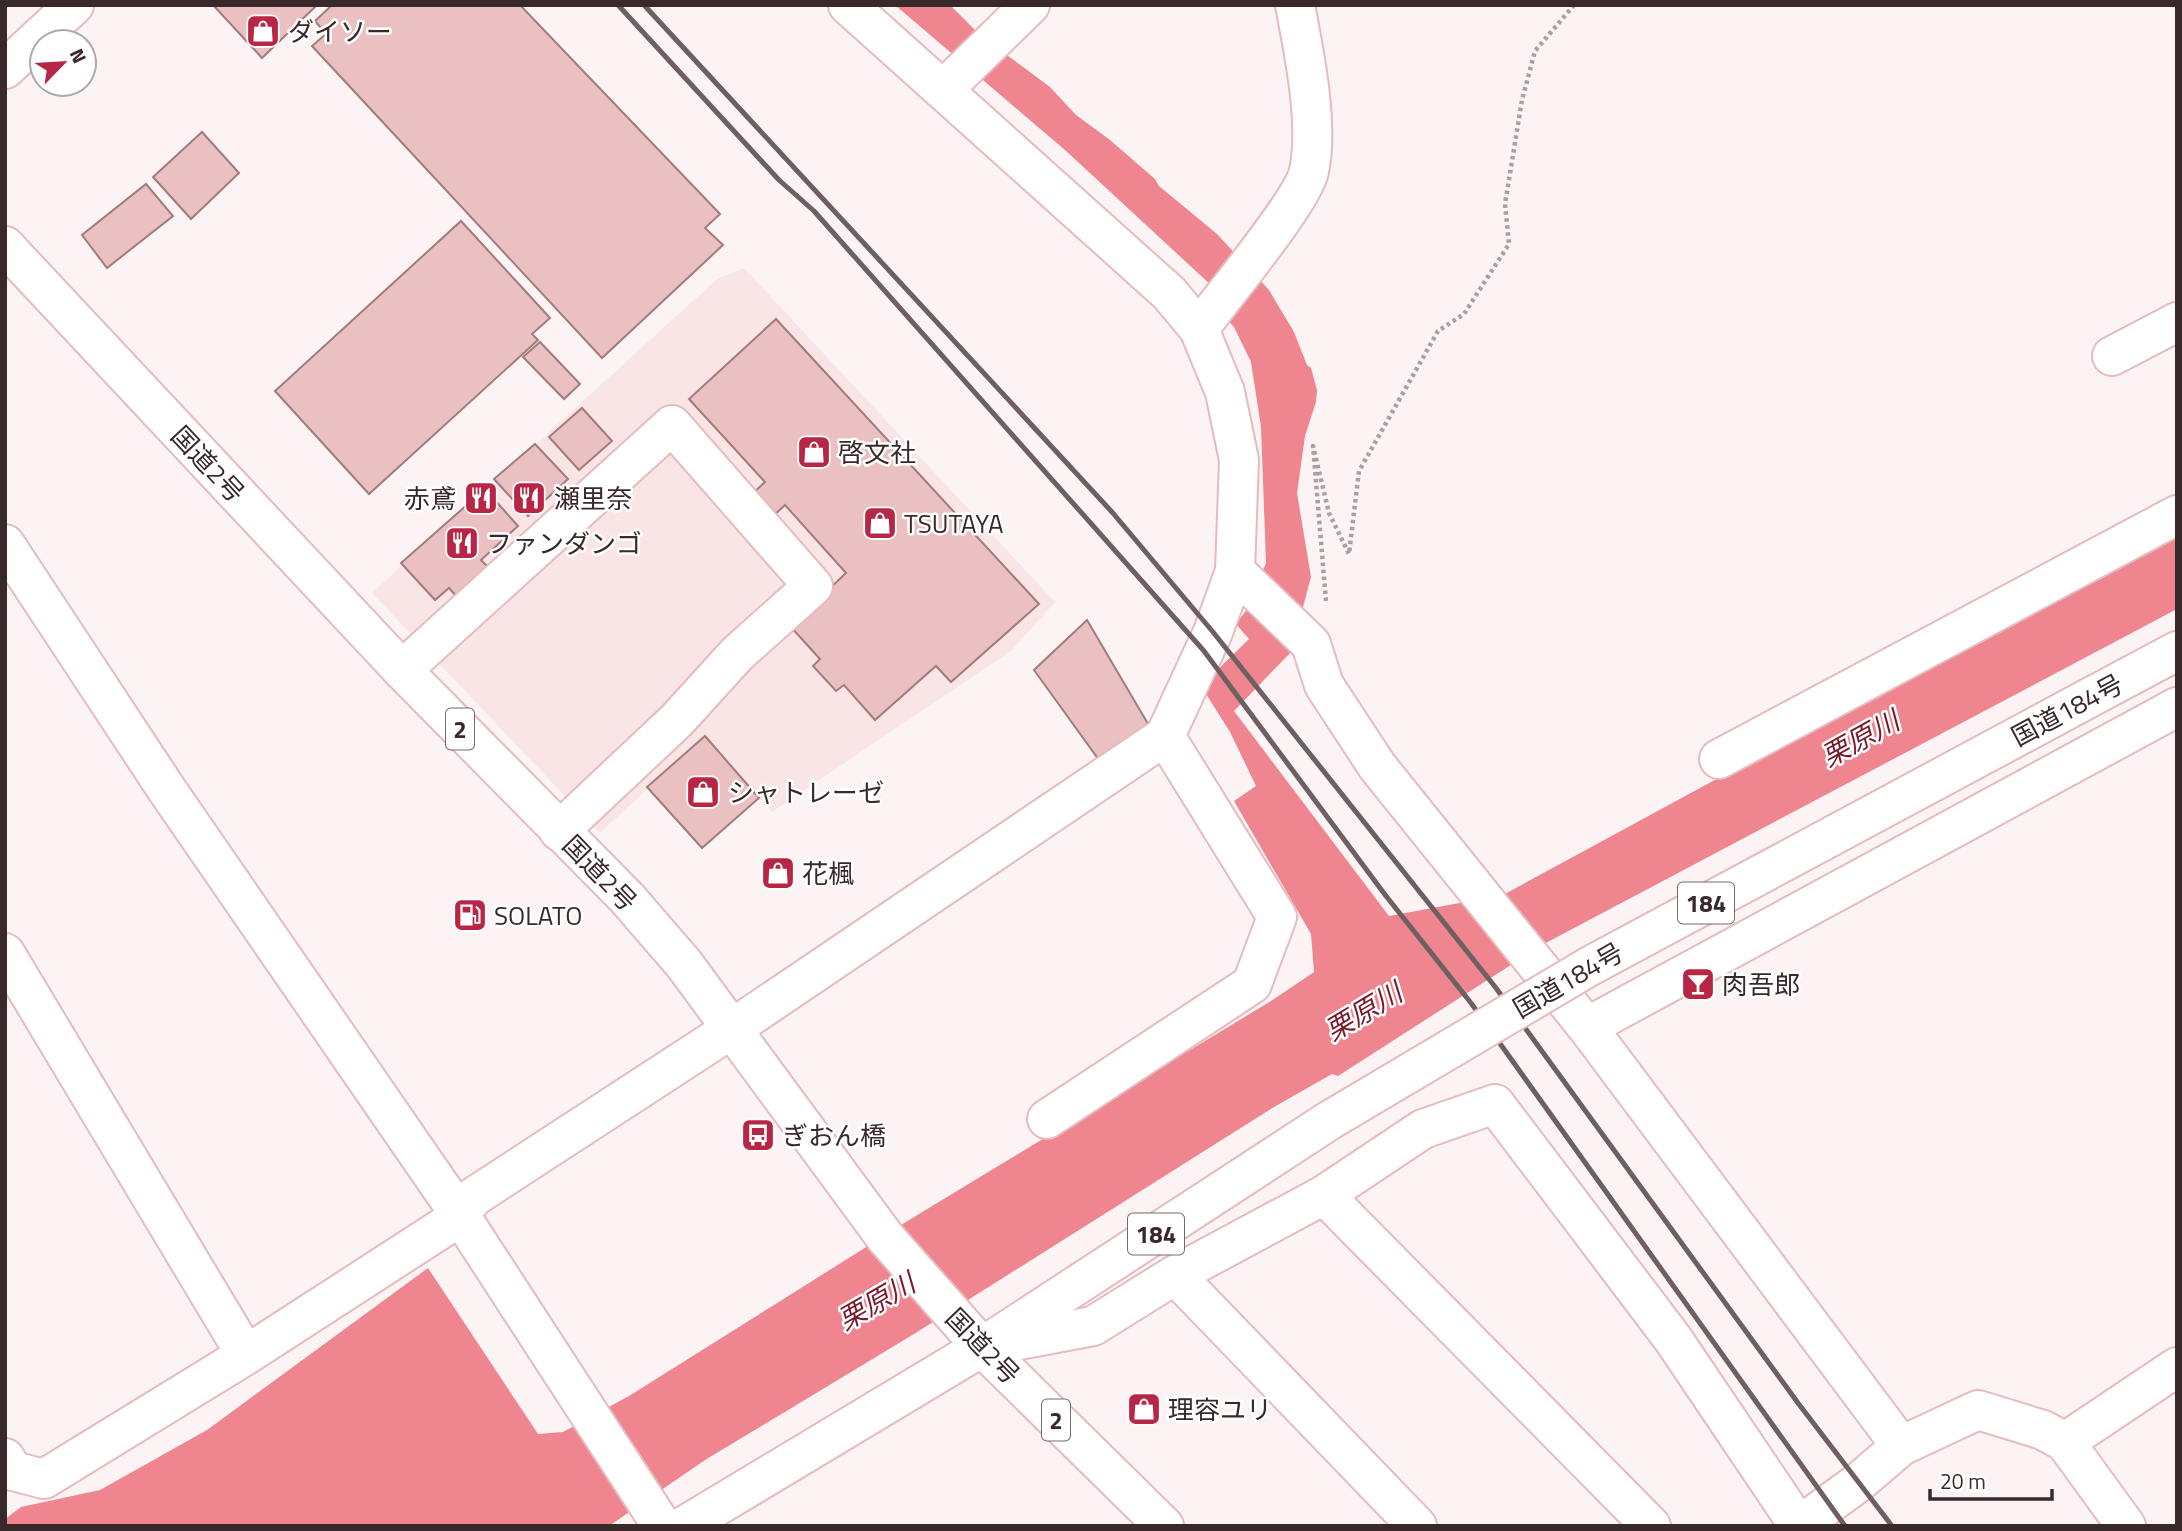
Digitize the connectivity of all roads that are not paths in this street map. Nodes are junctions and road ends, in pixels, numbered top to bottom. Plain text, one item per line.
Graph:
1 (74, 5) edge
2 (848, 5) edge
3 (1030, 5) edge
4 (1295, 5) edge
5 (5, 69) edge
6 (953, 80) junction
7 (5, 246) edge
8 (1206, 319) junction
9 (2177, 322) edge
10 (2112, 356) dead end
11 (2175, 523) edge
12 (5, 544) edge
13 (1244, 580) junction
14 (2177, 651) edge
15 (402, 670) junction
16 (2172, 718) edge
17 (1165, 736) junction
18 (1718, 758) dead end
19 (559, 831) junction
20 (5, 953) edge
21 (1581, 1020) junction
22 (730, 1030) junction
23 (1047, 1119) dead end
24 (1324, 1195) junction
25 (458, 1213) junction
26 (1175, 1275) junction
27 (982, 1347) junction
28 (246, 1356) junction
29 (2177, 1367) edge
30 (2066, 1442) junction
31 (1901, 1446) junction
32 (5, 1458) edge
33 (654, 1515) edge
34 (684, 1526) edge
35 (1164, 1526) edge
36 (1417, 1526) edge
37 (1651, 1526) edge
38 (1799, 1526) edge
39 (2126, 1526) edge

1 - 5 main road
2 - 6 main road
3 - 6 main road
4 - 8 main road
6 - 8 main road
7 - 15 main road, 国道2号 / 2
8 - 13 main road
9 - 10 main road
11 - 18 main road
12 - 25 main road
13 - 17 main road
13 - 21 main road
14 - 27 main road, 国道184号 / 184, bridge
15 - 19 main road, 国道2号 / 2
15 - 19 main road
16 - 21 main road
17 - 22 main road
17 - 23 main road
19 - 22 main road, 国道2号 / 2
20 - 28 main road
21 - 31 main road
22 - 25 main road
22 - 27 main road, 国道2号 / 2
24 - 26 main road
24 - 37 main road
24 - 38 main road
25 - 28 main road
25 - 33 main road
26 - 27 main road
26 - 36 main road
27 - 34 main road, 国道184号
27 - 35 main road, 国道2号 / 2
28 - 32 main road
29 - 30 main road
30 - 31 main road
30 - 39 main road
31 - 38 main road

